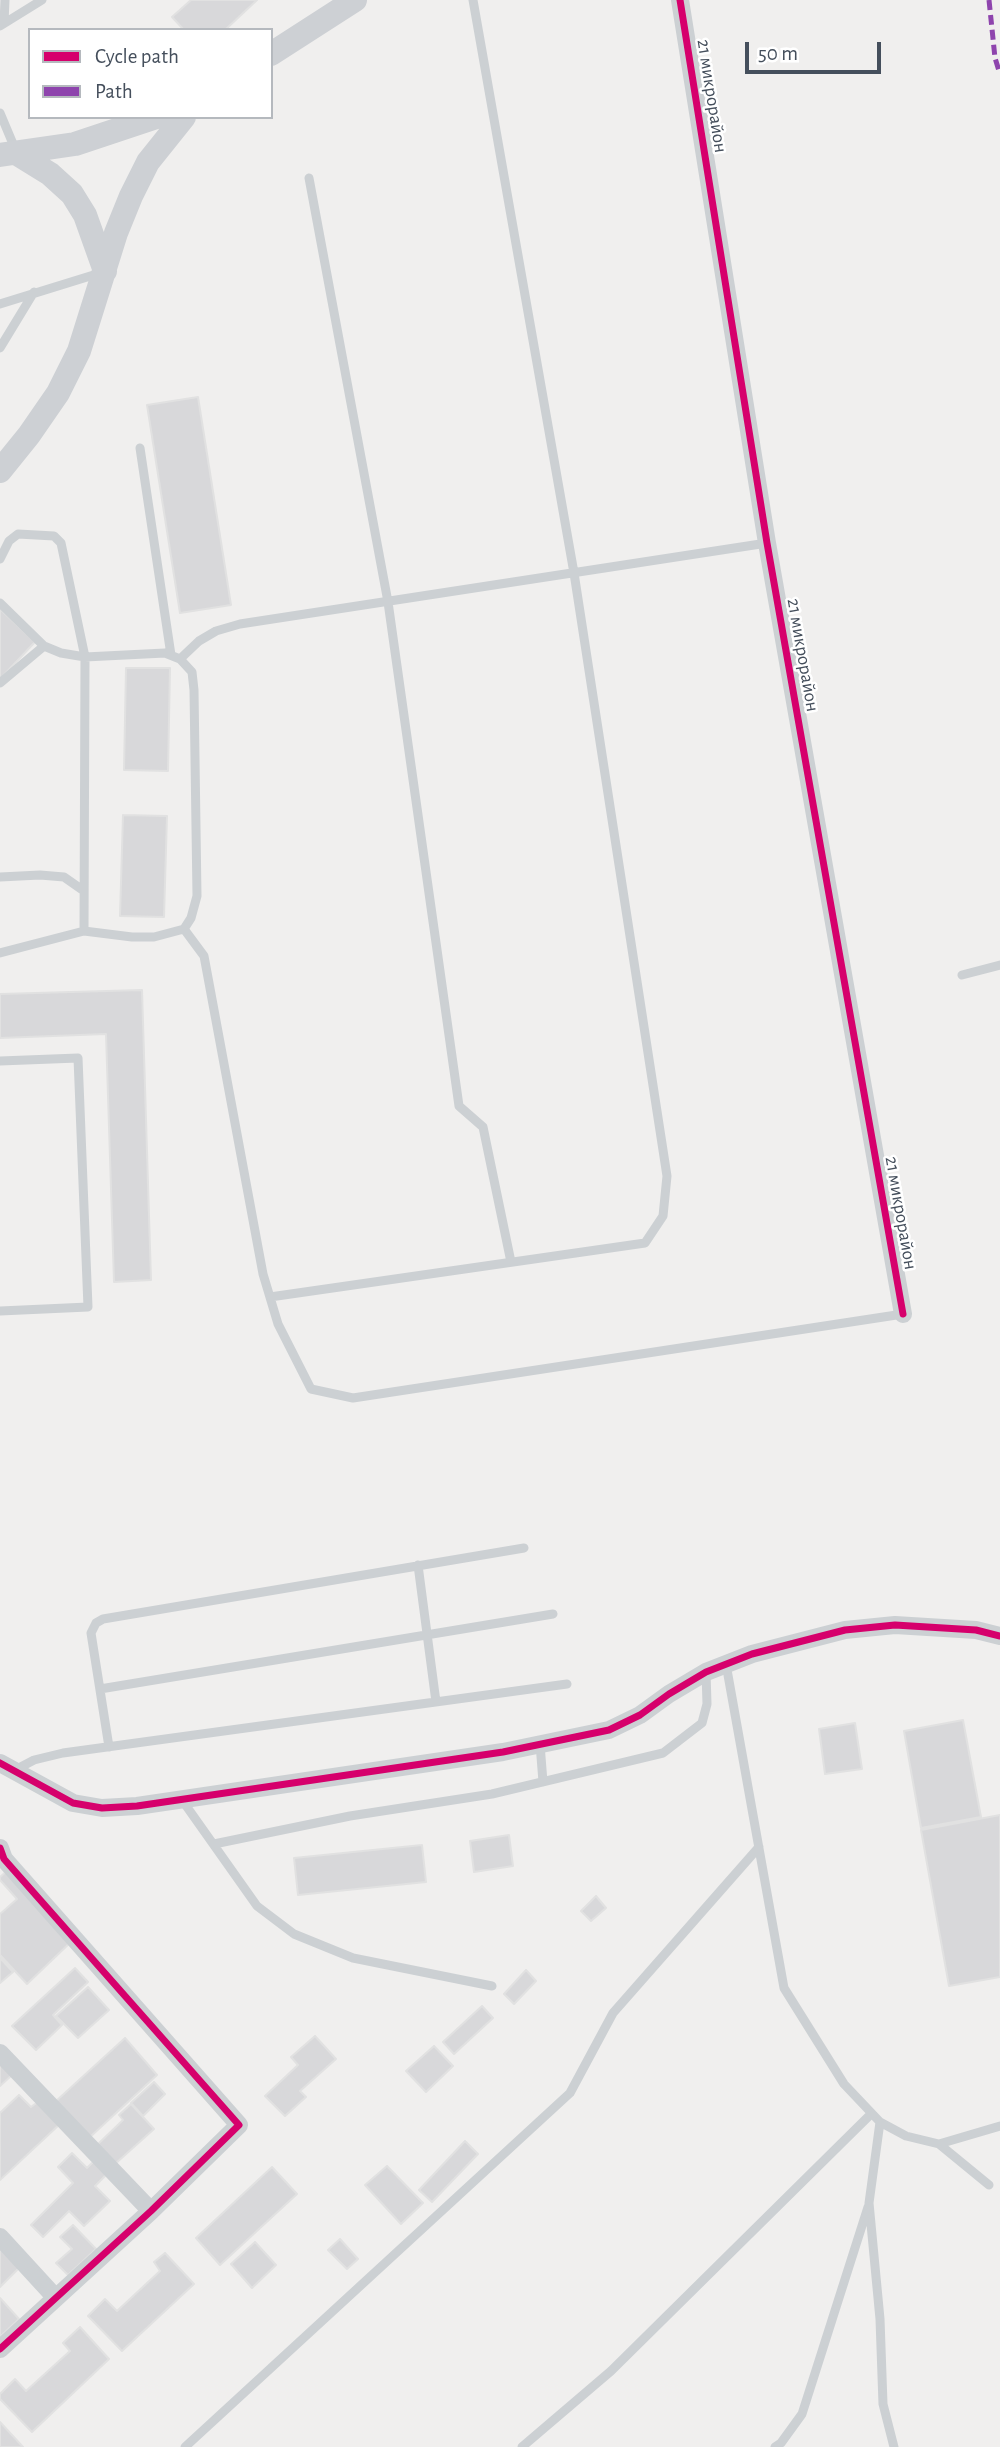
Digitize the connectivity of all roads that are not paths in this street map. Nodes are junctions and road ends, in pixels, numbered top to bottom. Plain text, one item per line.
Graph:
1 (5, 0) edge
2 (41, 0) edge
3 (355, 0) edge
4 (473, 0) edge
5 (680, 0) edge
6 (2, 25) edge
7 (273, 53) edge
8 (0, 113) edge
9 (150, 119) edge
10 (182, 119) edge
11 (8, 154) edge
12 (309, 178) dead end
13 (105, 271) junction
14 (34, 292) junction
15 (0, 304) edge
16 (0, 348) edge
17 (140, 448) dead end
18 (0, 471) edge
19 (767, 543) junction
20 (0, 559) edge
21 (574, 573) junction
22 (388, 602) junction
23 (0, 603) edge
24 (44, 646) junction
25 (85, 657) junction
26 (175, 657) junction
27 (0, 683) edge
28 (0, 877) edge
29 (84, 891) junction
30 (184, 929) junction
31 (83, 931) junction
32 (0, 953) edge
33 (1000, 965) edge
34 (962, 975) dead end
35 (0, 1061) edge
36 (511, 1262) junction
37 (270, 1297) junction
38 (0, 1311) edge
39 (903, 1314) joint
40 (524, 1548) dead end
41 (418, 1565) junction
42 (553, 1614) dead end
43 (428, 1634) junction
44 (1000, 1636) edge
45 (726, 1664) junction
46 (706, 1671) junction
47 (566, 1684) dead end
48 (100, 1689) junction
49 (436, 1702) junction
50 (540, 1744) junction
51 (109, 1747) junction
52 (7, 1767) edge
53 (544, 1782) junction
54 (182, 1800) junction
55 (214, 1844) junction
56 (759, 1847) junction
57 (1, 1857) edge
58 (492, 1986) dead end
59 (0, 2053) edge
60 (872, 2114) junction
61 (880, 2122) junction
62 (1000, 2126) edge
63 (939, 2144) junction
64 (989, 2185) dead end
65 (869, 2203) junction
66 (151, 2211) junction
67 (0, 2237) edge
68 (55, 2297) junction
69 (0, 2349) edge
70 (185, 2447) edge
71 (522, 2447) edge
72 (775, 2447) edge
73 (894, 2447) edge

1 - 6 lane
2 - 6 lane
3 - 7 street
4 - 21 lane
5 - 19 street, 21 микрорайон
8 - 11 lane
9 - 11 street
10 - 13 street
11 - 13 street
12 - 22 lane
13 - 14 lane
13 - 18 street
14 - 15 lane
14 - 16 lane
17 - 26 lane
19 - 21 lane
19 - 39 street, 21 микрорайон
20 - 25 lane
21 - 22 lane
21 - 36 lane
22 - 26 lane
22 - 36 lane
23 - 24 lane
24 - 25 lane
24 - 27 lane
25 - 26 lane
25 - 29 lane
26 - 30 lane
28 - 29 lane
29 - 31 lane
30 - 31 lane
30 - 37 lane
31 - 32 lane
33 - 34 lane
35 - 38 lane
36 - 37 lane
37 - 39 lane
40 - 41 lane
41 - 43 lane
41 - 48 lane
42 - 43 lane
43 - 48 lane
43 - 49 lane
44 - 45 street
45 - 46 street
45 - 56 lane
46 - 50 street
46 - 53 lane
47 - 49 lane
48 - 51 lane
49 - 51 lane
50 - 53 lane
50 - 54 street
51 - 52 lane
52 - 54 street
53 - 55 lane
54 - 55 lane
55 - 58 lane
56 - 60 lane
56 - 70 lane
57 - 66 street
59 - 66 street
60 - 61 lane
60 - 71 lane
61 - 63 lane
61 - 65 lane
62 - 63 lane
63 - 64 lane
65 - 72 lane
65 - 73 lane
66 - 68 street
67 - 68 street
68 - 69 street

